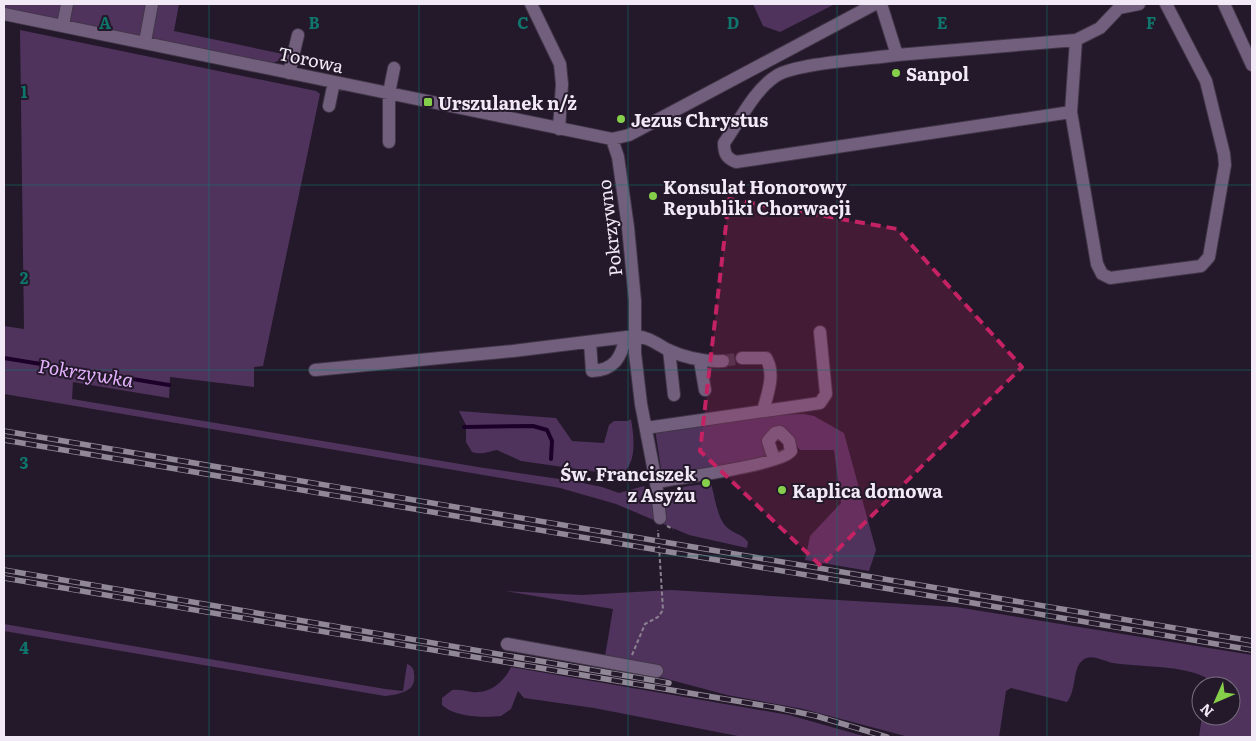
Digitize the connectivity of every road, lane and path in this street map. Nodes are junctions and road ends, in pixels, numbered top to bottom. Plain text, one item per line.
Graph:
1 (67, 4) edge
2 (152, 4) edge
3 (531, 4) edge
4 (875, 4) edge
5 (881, 4) edge
6 (1139, 4) edge
7 (1166, 4) edge
8 (1224, 4) edge
9 (4, 14) edge
10 (63, 26) junction
11 (298, 35) dead end
12 (1076, 40) junction
13 (145, 42) junction
14 (897, 55) junction
15 (1252, 65) edge
16 (394, 68) dead end
17 (289, 73) junction
18 (334, 82) junction
19 (389, 94) junction
20 (329, 106) dead end
21 (1071, 112) junction
22 (559, 130) junction
23 (612, 139) junction
24 (389, 142) dead end
25 (820, 332) dead end
26 (631, 336) junction
27 (590, 342) junction
28 (669, 350) junction
29 (742, 358) tunnel mouth
30 (700, 361) junction
31 (723, 361) tunnel mouth
32 (315, 370) dead end
33 (705, 390) dead end
34 (674, 395) dead end
35 (763, 411) junction
36 (646, 428) junction
37 (774, 459) dead end
38 (656, 482) junction
39 (659, 522) joint
40 (506, 644) dead end
41 (628, 666) junction
42 (657, 671) dead end

1 - 10 street
2 - 13 street
3 - 22 street
4 - 23 street
5 - 14 street
6 - 12 street
7 - 21 street
8 - 15 street
9 - 10 street, Torowa
10 - 13 street, Torowa
11 - 17 street
12 - 14 street
12 - 21 street
13 - 17 street, Torowa
14 - 21 street
16 - 19 street
17 - 18 street, Torowa
18 - 19 street, Torowa
18 - 20 street
19 - 22 street, Torowa
19 - 24 street
22 - 23 street, Torowa
23 - 26 street, Pokrzywno
25 - 35 street
26 - 27 street
26 - 27 street
26 - 28 street
26 - 36 street, Pokrzywno
27 - 32 street
28 - 30 street
28 - 34 street
29 - 35 street
30 - 31 street
30 - 33 street
35 - 36 street
36 - 38 street, Pokrzywno
37 - 38 street
38 - 39 street, Pokrzywno
39 - 41 path
40 - 41 street
41 - 42 street

